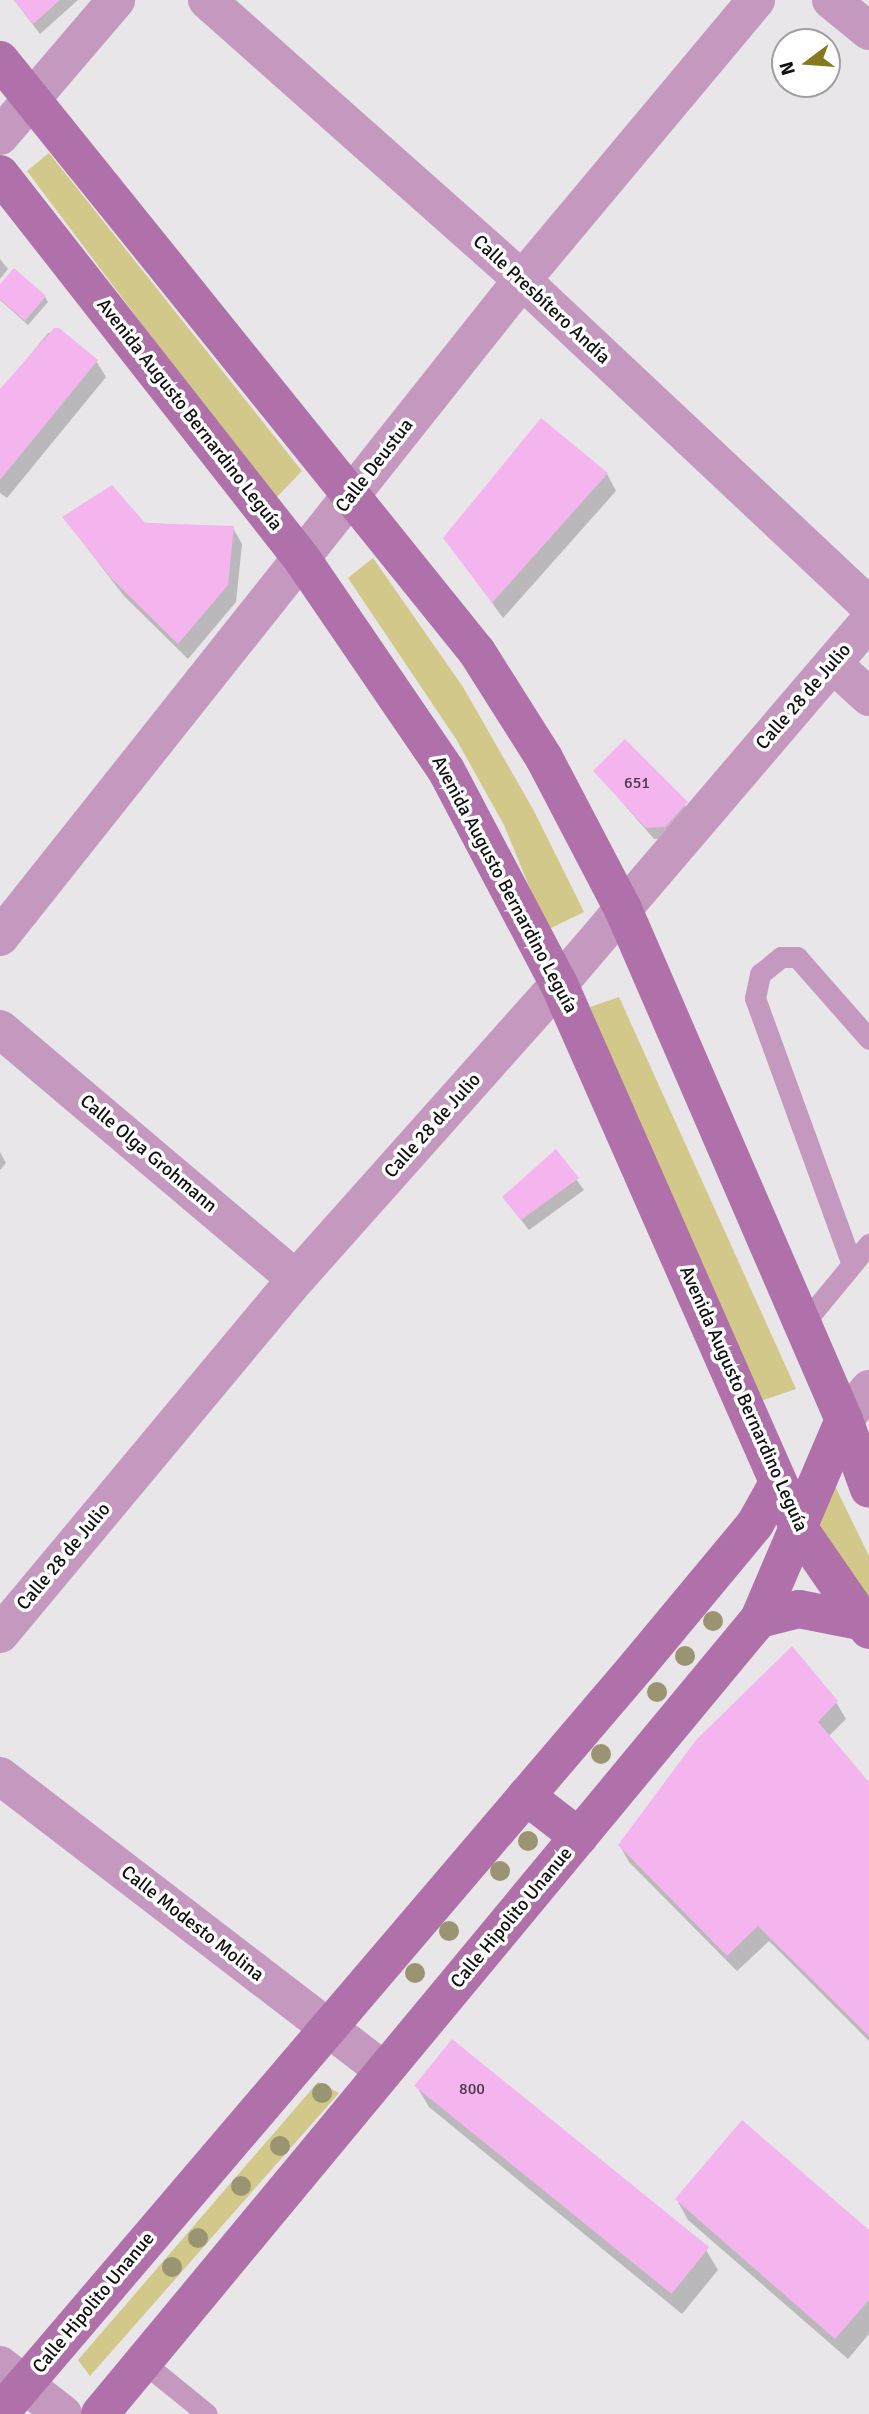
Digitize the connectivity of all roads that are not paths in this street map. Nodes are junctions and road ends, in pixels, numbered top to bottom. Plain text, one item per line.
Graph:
1 (116, 0) edge
2 (207, 0) edge
3 (756, 0) edge
4 (831, 0) edge
5 (869, 31) edge
6 (0, 60) edge
7 (30, 100) junction
8 (0, 136) edge
9 (0, 174) edge
10 (522, 280) junction
11 (352, 496) junction
12 (302, 559) junction
13 (869, 606) edge
14 (869, 621) edge
15 (833, 664) junction
16 (869, 697) edge
17 (623, 909) junction
18 (0, 937) edge
19 (559, 984) junction
20 (0, 1029) edge
21 (869, 1039) edge
22 (869, 1244) edge
23 (851, 1262) junction
24 (296, 1279) junction
25 (803, 1324) junction
26 (869, 1388) edge
27 (844, 1420) junction
28 (778, 1483) junction
29 (869, 1489) edge
30 (798, 1527) junction
31 (759, 1619) junction
32 (866, 1626) edge
33 (0, 1634) edge
34 (0, 1776) edge
35 (526, 1796) junction
36 (579, 1837) junction
37 (327, 2029) junction
38 (384, 2071) junction
39 (143, 2362) junction
40 (12, 2375) edge
41 (0, 2413) edge
42 (63, 2414) edge
43 (100, 2414) edge
44 (207, 2414) edge

1 - 7 street
2 - 10 street, Calle Presbítero Andía
3 - 10 street, Calle Deustua
4 - 5 street
6 - 7 main road
7 - 8 street
7 - 11 main road
9 - 12 main road, Avenida Augusto Bernardino Leguía
10 - 11 street, Calle Deustua
10 - 13 street, Calle Presbítero Andía
11 - 12 street, Calle Deustua
11 - 17 main road
12 - 18 street, Calle Deustua
12 - 19 main road, Avenida Augusto Bernardino Leguía
14 - 15 street, Calle 28 de Julio
15 - 16 street
15 - 17 street, Calle 28 de Julio
17 - 19 street, Calle 28 de Julio
17 - 25 main road
19 - 24 street, Calle 28 de Julio
19 - 28 main road, Avenida Augusto Bernardino Leguía
20 - 24 street, Calle Olga Grohmann
21 - 23 lane
22 - 23 lane
23 - 25 lane
24 - 33 street, Calle 28 de Julio
25 - 27 main road
26 - 27 street, Calle Hipolito Unanue
27 - 29 main road
27 - 30 main road, Calle Hipolito Unanue
28 - 30 main road, Avenida Augusto Bernardino Leguía
28 - 35 main road, Calle Hipolito Unanue
30 - 31 main road, Calle Hipolito Unanue
30 - 32 main road, Avenida Augusto Bernardino Leguía
31 - 32 main road
31 - 36 main road, Calle Hipolito Unanue
34 - 37 street, Calle Modesto Molina
35 - 36 main road
35 - 37 main road, Calle Hipolito Unanue
36 - 38 main road, Calle Hipolito Unanue
37 - 38 street, Calle Modesto Molina
37 - 40 main road, Calle Hipolito Unanue
38 - 39 main road, Calle Hipolito Unanue
39 - 43 main road, Calle Hipolito Unanue
39 - 44 lane
40 - 41 main road, Calle Hipolito Unanue
40 - 42 street

